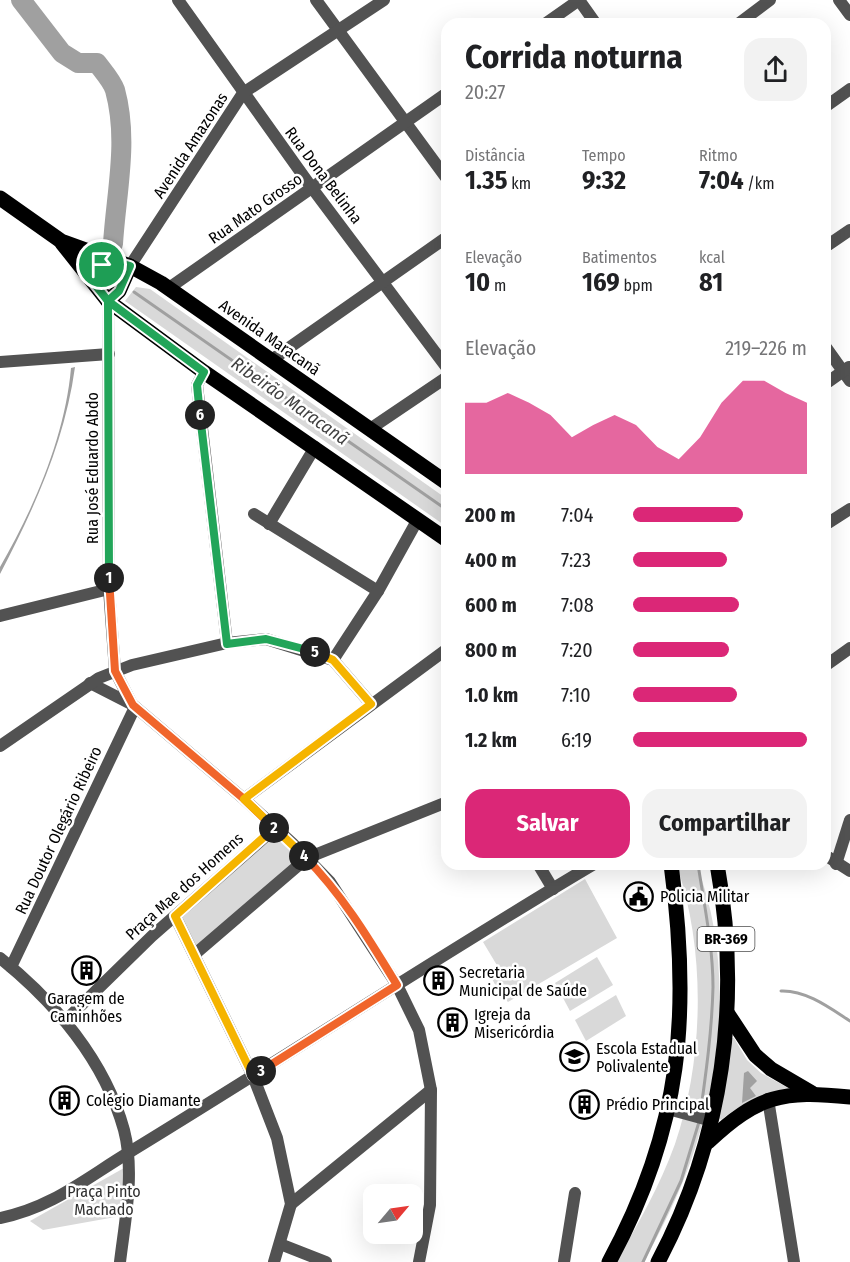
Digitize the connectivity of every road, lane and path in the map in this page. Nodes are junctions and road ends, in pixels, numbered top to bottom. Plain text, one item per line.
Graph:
1 (178, 0) edge
2 (316, 0) edge
3 (384, 0) edge
4 (579, 0) edge
5 (770, 0) edge
6 (839, 0) edge
7 (850, 15) edge
8 (554, 18) edge
9 (592, 18) edge
10 (746, 18) edge
11 (338, 32) junction
12 (850, 89) edge
13 (243, 93) junction
14 (441, 97) edge
15 (831, 103) edge
16 (407, 121) junction
17 (441, 169) edge
18 (312, 188) junction
19 (0, 198) edge
20 (850, 230) edge
21 (61, 241) junction
22 (441, 241) edge
23 (831, 243) edge
24 (109, 260) junction
25 (130, 266) junction
26 (93, 282) junction
27 (384, 283) junction
28 (169, 288) junction
29 (108, 301) junction
30 (831, 353) edge
31 (109, 354) junction
32 (273, 359) junction
33 (441, 360) edge
34 (0, 362) edge
35 (204, 372) junction
36 (848, 373) edge
37 (441, 381) edge
38 (831, 381) edge
39 (370, 429) junction
40 (315, 447) junction
41 (441, 479) edge
42 (850, 509) edge
43 (254, 514) dead end
44 (418, 519) junction
45 (831, 521) edge
46 (269, 524) junction
47 (441, 536) edge
48 (109, 589) junction
49 (378, 591) junction
50 (0, 616) edge
51 (227, 644) junction
52 (850, 648) edge
53 (441, 653) edge
54 (333, 660) junction
55 (831, 662) edge
56 (115, 671) junction
57 (90, 683) junction
58 (371, 704) junction
59 (134, 706) junction
60 (0, 746) edge
61 (244, 799) junction
62 (441, 804) edge
63 (850, 820) edge
64 (275, 828) junction
65 (307, 858) junction
66 (831, 860) edge
67 (836, 864) junction
68 (542, 870) edge
69 (584, 870) edge
70 (672, 870) edge
71 (718, 870) edge
72 (850, 871) edge
73 (553, 888) junction
74 (175, 916) junction
75 (195, 954) junction
76 (0, 958) edge
77 (11, 967) junction
78 (397, 985) junction
79 (728, 1014) junction
80 (65, 1021) junction
81 (253, 1076) junction
82 (431, 1090) junction
83 (812, 1093) junction
84 (850, 1097) edge
85 (768, 1099) junction
86 (672, 1110) junction
87 (708, 1120) junction
88 (708, 1142) junction
89 (126, 1153) junction
90 (575, 1194) dead end
91 (291, 1204) junction
92 (0, 1218) edge
93 (280, 1244) junction
94 (120, 1262) edge
95 (274, 1262) edge
96 (326, 1262) edge
97 (419, 1262) edge
98 (564, 1262) edge
99 (609, 1262) edge
100 (658, 1262) edge
101 (794, 1262) edge

1 - 13 street, Rua Dona Belinha
2 - 11 street
3 - 11 street, Avenida Amazonas
4 - 8 street
4 - 9 street
5 - 10 street
6 - 7 street
11 - 13 street, Avenida Amazonas
11 - 16 street
12 - 15 street
13 - 18 street, Rua Dona Belinha
13 - 25 street, Avenida Amazonas
14 - 16 street, Rua Mato Grosso
16 - 17 street
16 - 18 street, Rua Mato Grosso
18 - 27 street, Rua Dona Belinha
18 - 28 street, Rua Mato Grosso
19 - 21 main road, Avenida Maracanã
20 - 23 street
21 - 24 main road, Avenida Maracanã
21 - 26 main road, Avenida Maracanã
22 - 27 street
24 - 25 main road, Avenida Maracanã
24 - 26 main road
25 - 28 main road, Avenida Maracanã
25 - 29 main road
26 - 29 main road, Avenida Maracanã
27 - 32 street
27 - 33 street, Rua Dona Belinha
28 - 32 main road, Avenida Maracanã
29 - 31 street, Rua José Eduardo Abdo
29 - 35 main road, Avenida Maracanã
30 - 36 street
31 - 34 street
31 - 48 street, Rua José Eduardo Abdo
32 - 39 main road, Avenida Maracanã
35 - 40 main road, Avenida Maracanã
35 - 51 street
36 - 38 street
37 - 39 street
39 - 41 main road, Avenida Maracanã
40 - 44 main road, Avenida Maracanã
40 - 46 street
42 - 45 street
43 - 46 street
44 - 47 main road, Avenida Maracanã
44 - 49 street
46 - 49 street
48 - 50 street
48 - 56 street, Rua José Eduardo Abdo
49 - 54 street
51 - 54 street
51 - 56 street
52 - 55 street
53 - 58 street
54 - 58 street
56 - 57 street
56 - 59 street
57 - 59 street
57 - 60 street
58 - 61 street
59 - 61 street
59 - 77 street, Rua Doutor Olegário Ribeiro
61 - 64 street
62 - 65 street
63 - 67 street
64 - 65 street
64 - 74 street, Praça Mae dos Homens
65 - 75 street
65 - 78 street
66 - 67 street
67 - 72 street
68 - 73 street
69 - 73 street
70 - 86 main road, BR-369
71 - 79 main road, BR-369
73 - 78 street
74 - 75 street
74 - 80 street, Praça Mae dos Homens
75 - 81 street
76 - 77 street
77 - 80 street
78 - 81 street
78 - 82 street
79 - 83 main road
79 - 87 main road, BR-369
80 - 89 street
81 - 89 street
81 - 91 street
82 - 91 street
82 - 97 street
83 - 84 main road
83 - 85 main road
85 - 88 main road
85 - 101 street
86 - 87 street
86 - 99 main road, BR-369
87 - 88 main road, BR-369
88 - 100 main road, BR-369
89 - 92 street
89 - 94 street
90 - 98 street
91 - 93 street
93 - 95 street
93 - 96 street

